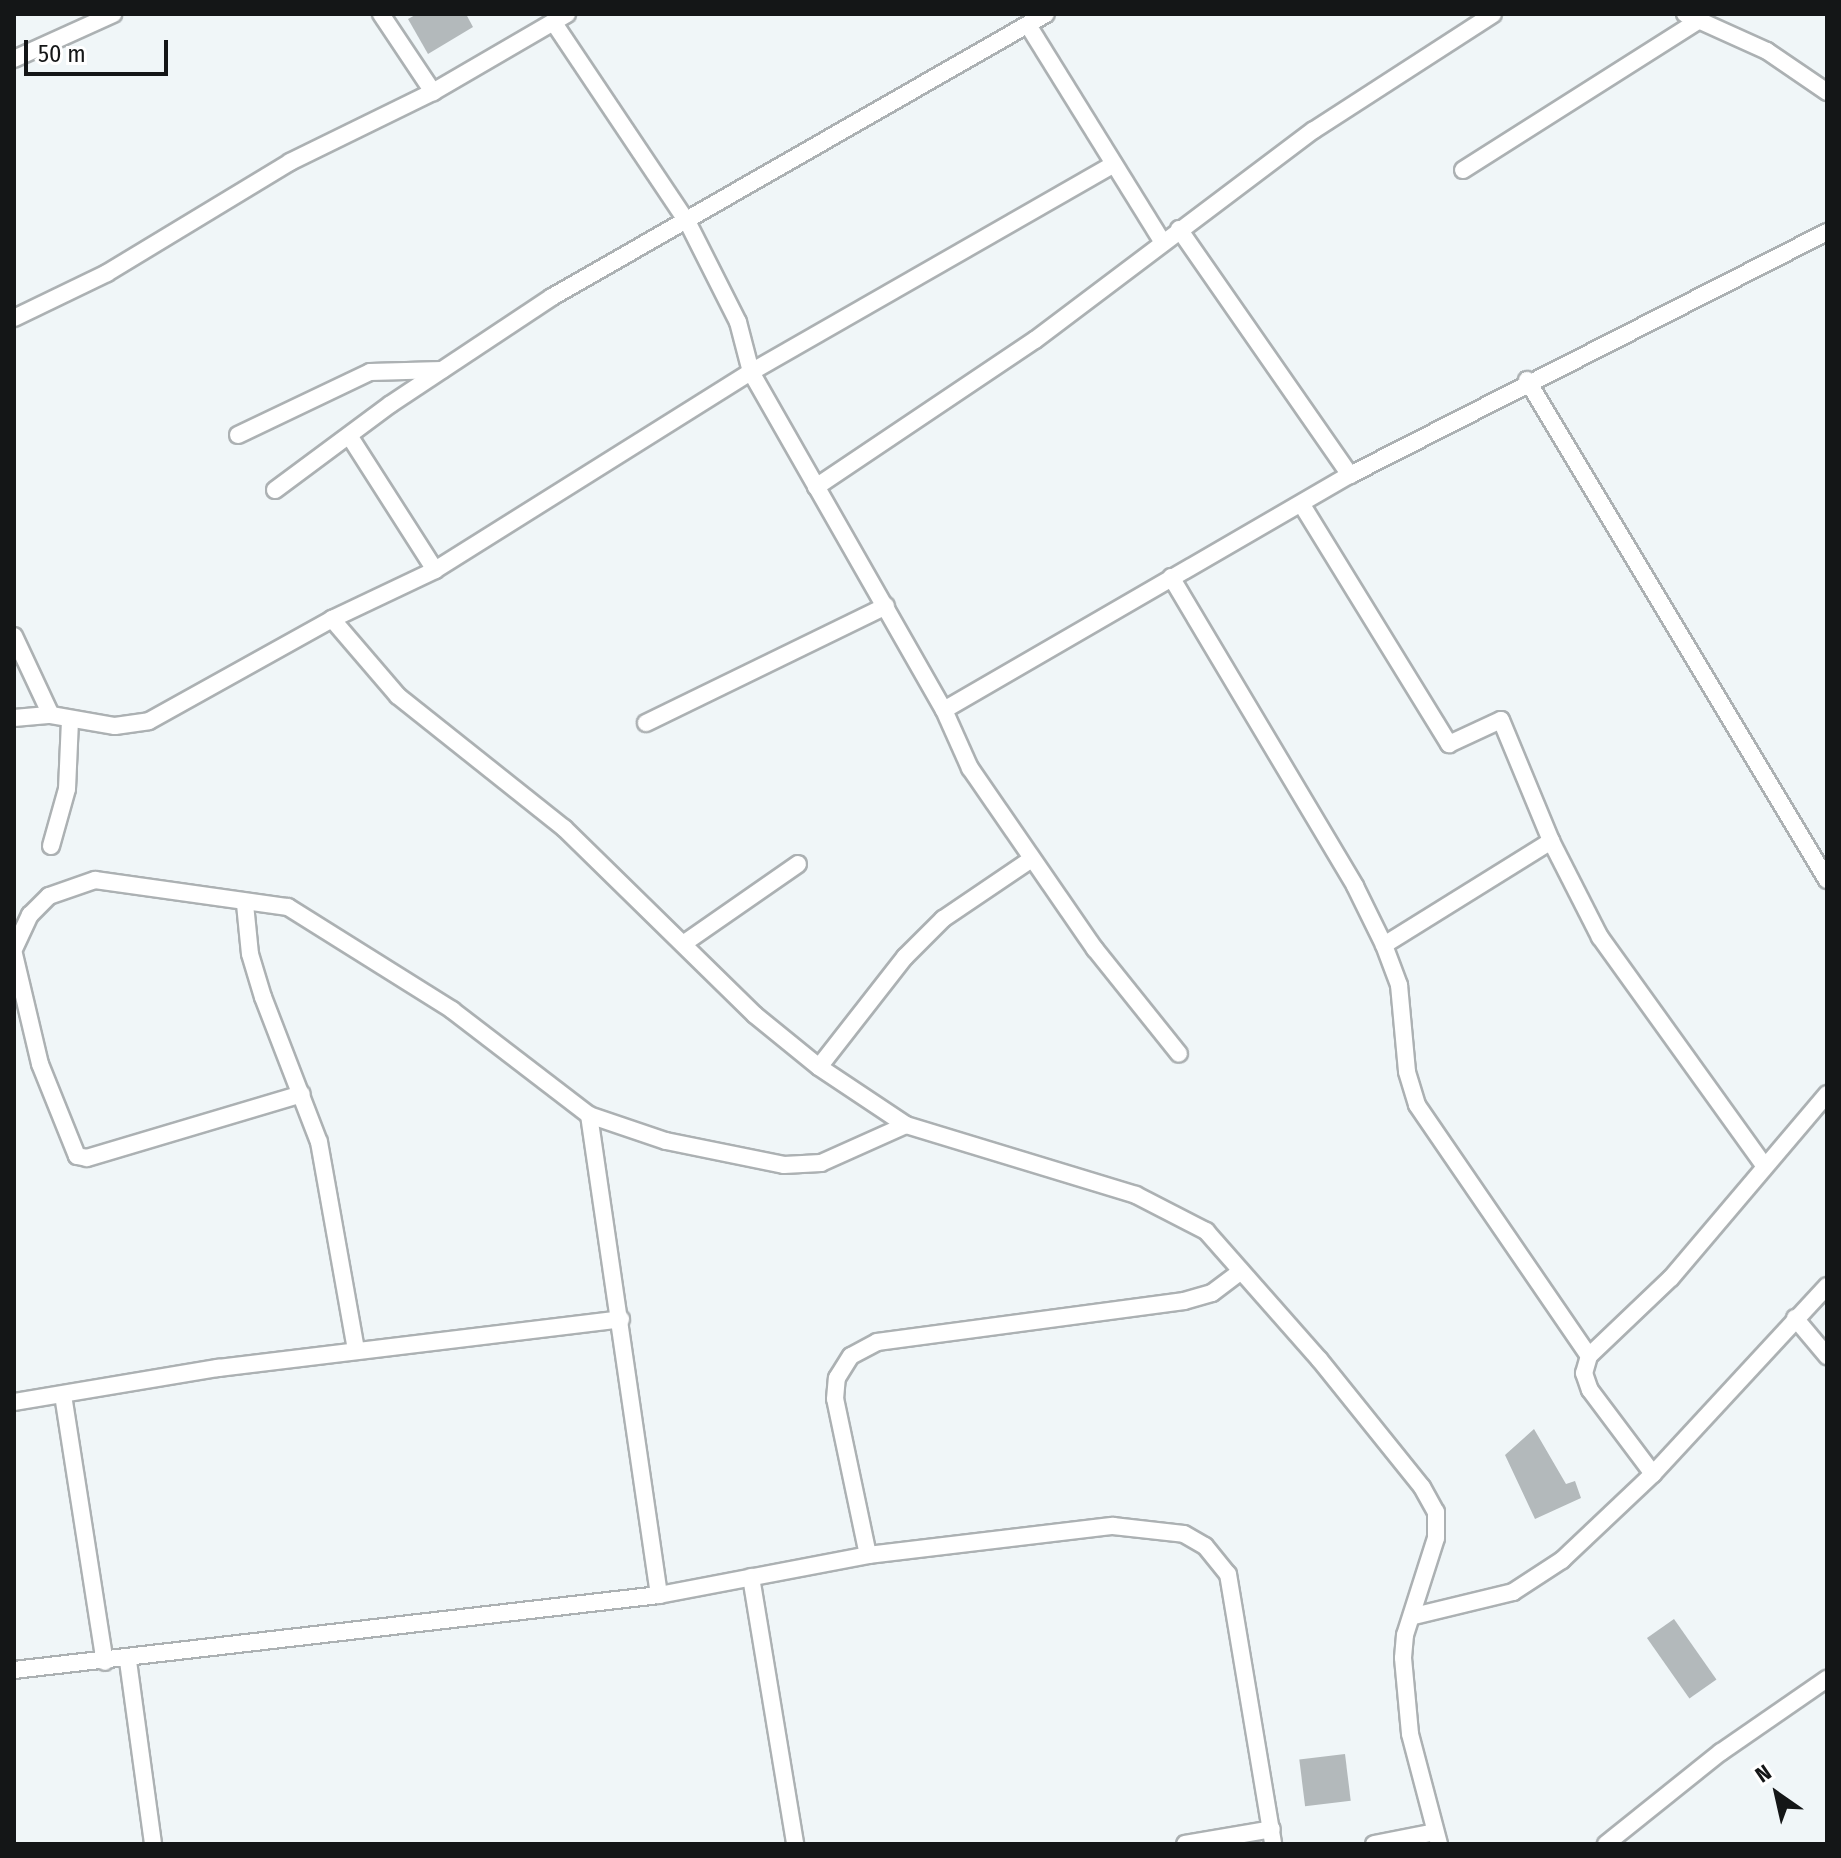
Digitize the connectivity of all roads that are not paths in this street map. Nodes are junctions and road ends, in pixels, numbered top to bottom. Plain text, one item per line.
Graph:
1 (113, 14) edge
2 (381, 14) edge
3 (1046, 14) edge
4 (1493, 14) edge
5 (1692, 17) edge
6 (561, 18) edge
7 (1028, 25) junction
8 (14, 59) edge
9 (433, 92) junction
10 (1827, 92) edge
11 (1114, 164) junction
12 (1463, 170) dead end
13 (688, 223) junction
14 (1179, 229) junction
15 (1827, 232) edge
16 (1163, 243) junction
17 (14, 318) edge
18 (443, 370) junction
19 (751, 372) junction
20 (1527, 380) junction
21 (238, 435) dead end
22 (350, 437) junction
23 (1350, 475) junction
24 (816, 487) junction
25 (275, 490) dead end
26 (1302, 505) junction
27 (435, 570) junction
28 (1171, 577) junction
29 (886, 606) junction
30 (332, 619) junction
31 (14, 636) edge
32 (944, 710) junction
33 (51, 715) junction
34 (14, 718) edge
35 (70, 721) junction
36 (646, 723) dead end
37 (1551, 841) junction
38 (51, 846) dead end
39 (1030, 860) junction
40 (798, 864) dead end
41 (1827, 880) edge
42 (245, 904) junction
43 (683, 944) junction
44 (1384, 945) junction
45 (14, 951) edge
46 (1179, 1054) dead end
47 (819, 1067) junction
48 (302, 1094) junction
49 (1827, 1094) edge
50 (589, 1115) junction
51 (906, 1125) junction
52 (1763, 1164) junction
53 (1241, 1271) junction
54 (1827, 1286) edge
55 (1795, 1318) junction
56 (621, 1319) junction
57 (356, 1350) junction
58 (1589, 1356) junction
59 (1827, 1356) edge
60 (63, 1395) junction
61 (14, 1402) edge
62 (1653, 1474) junction
63 (868, 1555) junction
64 (751, 1577) junction
65 (659, 1595) junction
66 (1414, 1616) junction
67 (128, 1661) junction
68 (105, 1662) junction
69 (14, 1670) edge
70 (1827, 1679) edge
71 (1272, 1837) edge
72 (1437, 1838) edge
73 (153, 1844) edge
74 (795, 1844) edge
75 (1185, 1844) edge
76 (1374, 1844) edge
77 (1606, 1844) edge

1 - 8 street
2 - 9 street
3 - 7 street
4 - 14 street
5 - 10 street
5 - 12 street
6 - 9 street
6 - 13 street
7 - 11 street
7 - 13 street
9 - 17 street
11 - 16 street
11 - 19 street
13 - 18 street
13 - 19 street
14 - 16 street
14 - 23 street
15 - 20 street
16 - 24 street
18 - 21 street
18 - 22 street
19 - 24 street
19 - 27 street
20 - 23 street
20 - 41 street
22 - 25 street
22 - 27 street
23 - 26 street
24 - 29 street
26 - 28 street
26 - 37 street
27 - 30 street
28 - 32 street
28 - 44 street
29 - 32 street
29 - 36 street
30 - 35 street
30 - 43 street
31 - 33 street
32 - 39 street
33 - 34 street
33 - 35 street
35 - 38 street
37 - 44 street
37 - 52 street
39 - 46 street
39 - 47 street
40 - 43 street
42 - 45 street
42 - 48 street
42 - 50 street
43 - 47 street
44 - 58 street
45 - 48 street
47 - 51 street
48 - 57 street
49 - 52 street
50 - 51 street
50 - 56 street
51 - 53 street
52 - 58 street
53 - 63 street
53 - 66 street
54 - 55 street
55 - 59 street
55 - 62 street
56 - 57 street
56 - 65 street
57 - 60 street
58 - 62 street
60 - 61 street
60 - 68 street
62 - 66 street
63 - 64 street
63 - 71 street
64 - 65 street
64 - 74 street
65 - 67 street
66 - 72 street
67 - 68 street
67 - 73 street
68 - 69 street
70 - 77 street
71 - 75 street
72 - 76 street

